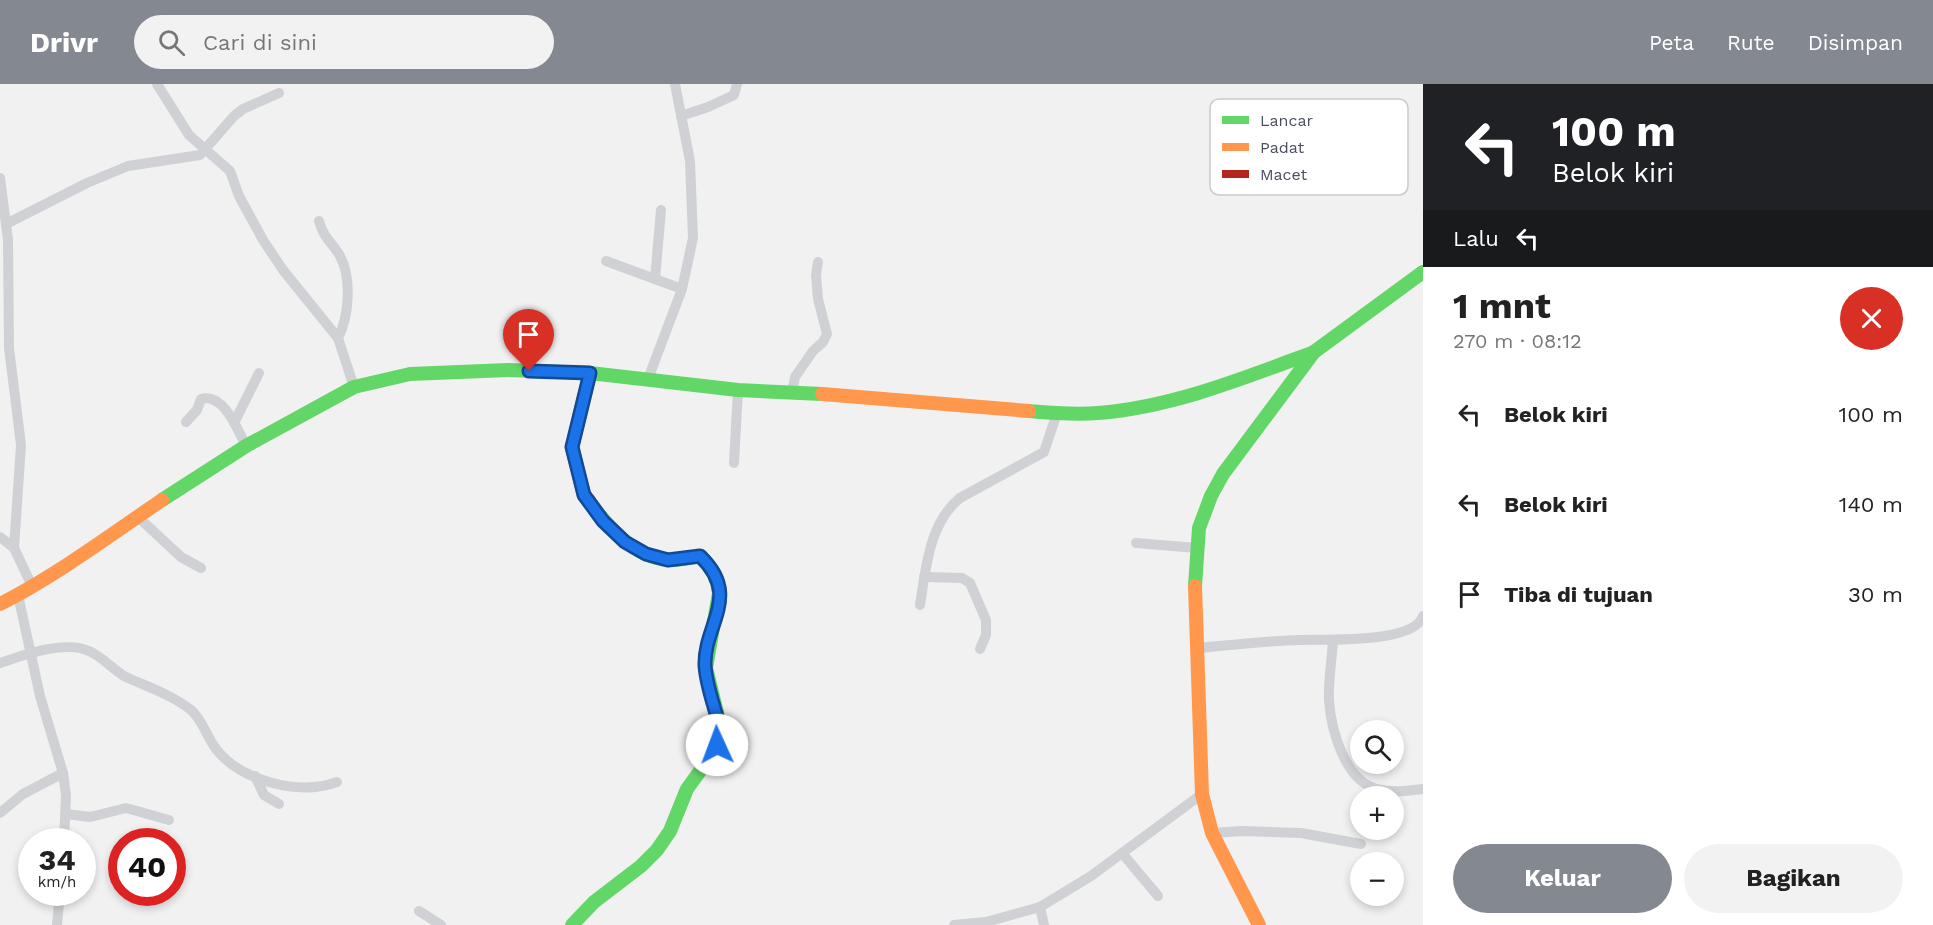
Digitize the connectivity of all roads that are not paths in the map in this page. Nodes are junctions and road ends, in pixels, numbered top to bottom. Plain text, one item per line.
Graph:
1 (157, 84) edge
2 (675, 84) edge
3 (737, 84) edge
4 (279, 93) dead end
5 (681, 116) junction
6 (207, 148) junction
7 (0, 178) edge
8 (661, 210) dead end
9 (319, 221) dead end
10 (6, 224) junction
11 (606, 261) dead end
12 (818, 262) dead end
13 (1423, 272) edge
14 (656, 279) junction
15 (4, 280) edge
16 (682, 289) junction
17 (339, 338) junction
18 (1314, 352) junction
19 (259, 373) dead end
20 (590, 373) junction
21 (648, 380) junction
22 (354, 387) junction
23 (738, 390) junction
24 (792, 392) junction
25 (1057, 413) junction
26 (186, 422) dead end
27 (234, 423) junction
28 (246, 446) junction
29 (734, 463) dead end
30 (137, 516) junction
31 (0, 537) edge
32 (1136, 543) dead end
33 (14, 548) junction
34 (1197, 548) junction
35 (201, 568) dead end
36 (924, 577) junction
37 (32, 586) junction
38 (18, 595) junction
39 (0, 604) edge
40 (920, 605) dead end
41 (1423, 616) edge
42 (1333, 640) junction
43 (1197, 648) junction
44 (980, 649) dead end
45 (32, 652) junction
46 (0, 663) edge
47 (63, 773) junction
48 (255, 776) junction
49 (337, 782) dead end
50 (1423, 789) edge
51 (1202, 794) junction
52 (279, 804) dead end
53 (0, 813) edge
54 (66, 814) junction
55 (169, 820) dead end
56 (65, 828) edge
57 (1212, 833) junction
58 (1361, 844) dead end
59 (1122, 853) junction
60 (1158, 896) dead end
61 (59, 906) edge
62 (1040, 907) junction
63 (419, 911) dead end
64 (57, 925) edge
65 (441, 925) edge
66 (572, 925) edge
67 (954, 925) edge
68 (1044, 925) edge
69 (1259, 925) edge

1 - 6 street
2 - 5 street
3 - 5 street
4 - 6 street
5 - 16 street
6 - 10 street
6 - 17 street
7 - 10 street
8 - 14 street
9 - 17 street
10 - 15 street
11 - 14 street
12 - 24 street
13 - 18 street
14 - 16 street
15 - 33 street
16 - 21 street
17 - 22 street
18 - 25 street
18 - 34 street
19 - 27 street
20 - 21 street
20 - 22 street
20 - 66 street
21 - 23 street
22 - 28 street
23 - 24 street
23 - 29 street
24 - 25 street
25 - 36 street
26 - 27 street
27 - 28 street
28 - 30 street
30 - 35 street
30 - 37 street
31 - 33 street
32 - 34 street
33 - 37 street
34 - 43 street
36 - 40 street
36 - 44 street
37 - 38 street
38 - 39 street
38 - 45 street
41 - 42 street
42 - 43 street
42 - 50 street
43 - 51 street
45 - 46 street
45 - 47 street
45 - 48 street
47 - 53 street
47 - 54 street
48 - 49 street
48 - 52 street
51 - 57 street
51 - 59 street
54 - 55 street
54 - 56 street
57 - 58 street
57 - 69 street
59 - 60 street
59 - 62 street
61 - 64 street
62 - 67 street
62 - 68 street
63 - 65 street

